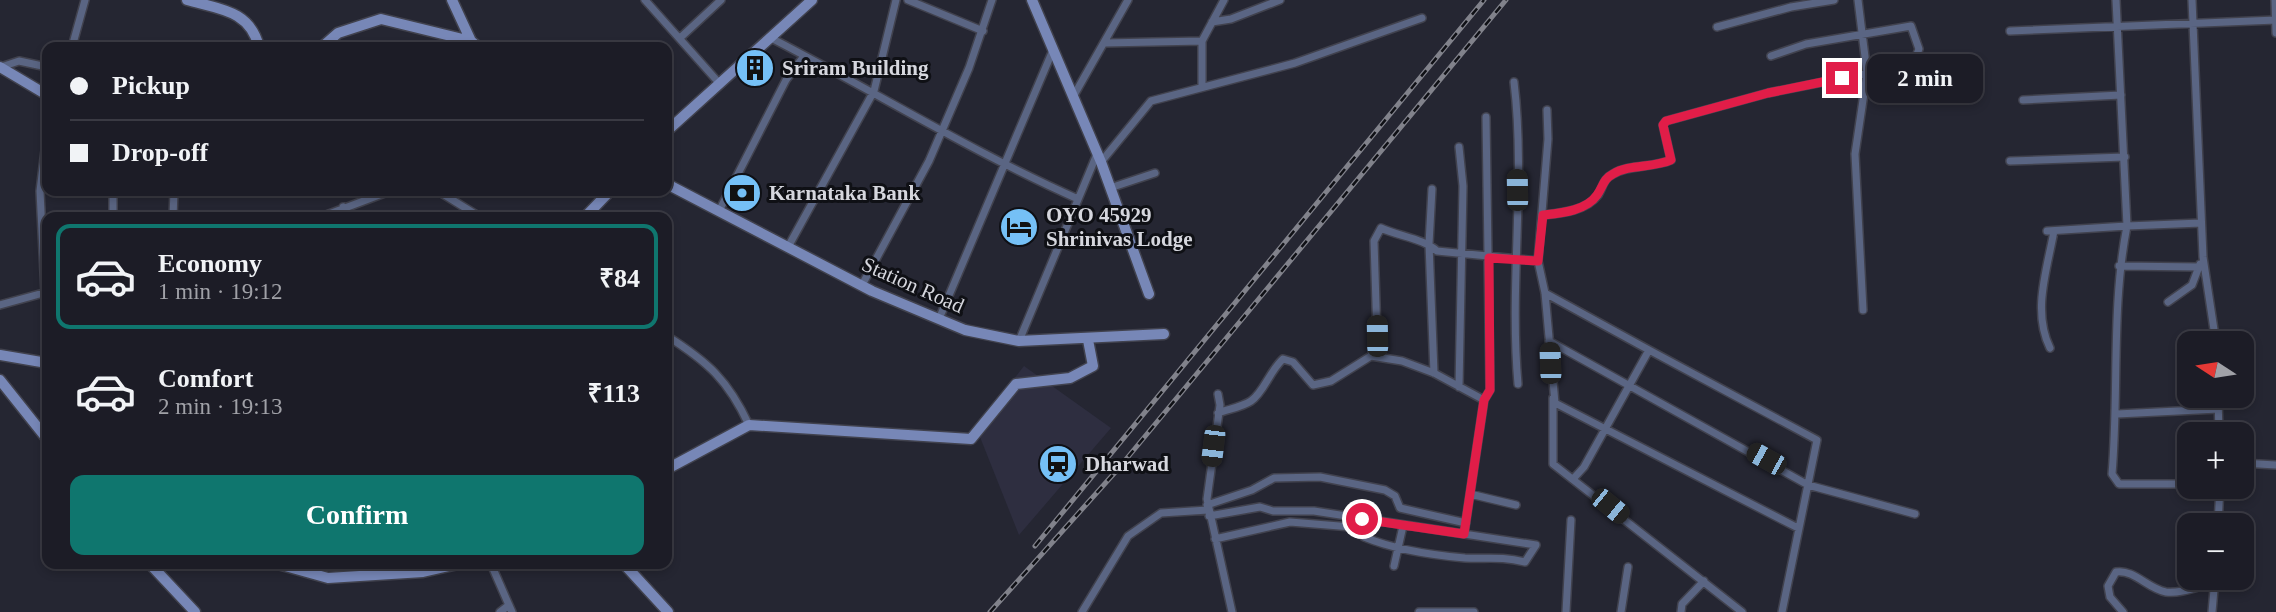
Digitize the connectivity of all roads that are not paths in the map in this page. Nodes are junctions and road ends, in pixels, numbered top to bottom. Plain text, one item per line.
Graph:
1 (85, 0) edge
2 (452, 0) edge
3 (645, 0) edge
4 (721, 0) edge
5 (812, 0) edge
6 (896, 0) edge
7 (908, 0) edge
8 (992, 0) edge
9 (1032, 0) edge
10 (1128, 0) edge
11 (1224, 0) edge
12 (1280, 0) edge
13 (1834, 0) edge
14 (1858, 0) edge
15 (2116, 0) edge
16 (2192, 0) edge
17 (2275, 0) edge
18 (192, 1) edge
19 (1422, 18) dead end
20 (2276, 20) edge
21 (1212, 22) junction
22 (2193, 25) junction
23 (1717, 27) dead end
24 (2117, 27) junction
25 (2010, 30) dead end
26 (983, 32) junction
27 (1863, 33) junction
28 (2276, 33) edge
29 (680, 38) junction
30 (771, 38) junction
31 (1202, 41) junction
32 (73, 42) edge
33 (257, 42) edge
34 (328, 42) edge
35 (467, 42) edge
36 (473, 42) edge
37 (1104, 43) junction
38 (1053, 50) junction
39 (804, 55) junction
40 (1771, 57) dead end
41 (42, 66) edge
42 (0, 67) edge
43 (1867, 74) junction
44 (1514, 82) dead end
45 (720, 84) junction
46 (1202, 86) junction
47 (42, 92) edge
48 (874, 92) junction
49 (2121, 95) junction
50 (1073, 97) junction
51 (2022, 100) dead end
52 (1547, 110) dead end
53 (1486, 117) dead end
54 (672, 127) edge
55 (942, 133) junction
56 (1459, 147) dead end
57 (2125, 157) junction
58 (1099, 158) junction
59 (2010, 161) dead end
60 (1004, 166) junction
61 (1155, 173) dead end
62 (42, 175) edge
63 (672, 187) edge
64 (1110, 187) junction
65 (1432, 189) dead end
66 (375, 196) edge
67 (446, 196) edge
68 (605, 196) edge
69 (1078, 199) junction
70 (343, 207) junction
71 (719, 211) junction
72 (332, 212) edge
73 (346, 212) edge
74 (472, 212) edge
75 (589, 212) edge
76 (1543, 215) junction
77 (2202, 223) junction
78 (42, 225) edge
79 (2127, 226) junction
80 (1429, 244) junction
81 (788, 247) junction
82 (1461, 255) junction
83 (2203, 257) junction
84 (1489, 258) junction
85 (1518, 260) junction
86 (1538, 261) junction
87 (2119, 266) junction
88 (2200, 267) junction
89 (862, 285) junction
90 (1545, 293) junction
91 (42, 294) edge
92 (1149, 294) dead end
93 (2168, 302) dead end
94 (0, 305) edge
95 (1863, 310) dead end
96 (939, 319) junction
97 (2214, 331) edge
98 (1164, 334) dead end
99 (672, 339) edge
100 (1088, 340) junction
101 (1019, 341) junction
102 (1549, 341) junction
103 (2050, 348) dead end
104 (1649, 350) junction
105 (0, 355) edge
106 (1371, 356) junction
107 (42, 362) edge
108 (1434, 373) junction
109 (0, 380) edge
110 (1518, 384) dead end
111 (1630, 385) junction
112 (1459, 387) junction
113 (1218, 394) dead end
114 (1484, 400) junction
115 (1555, 402) junction
116 (2218, 409) joint
117 (1218, 413) junction
118 (2118, 414) junction
119 (2219, 422) edge
120 (749, 425) junction
121 (1607, 428) junction
122 (42, 433) edge
123 (2254, 464) edge
124 (2276, 465) edge
125 (672, 466) edge
126 (1574, 478) junction
127 (2177, 484) edge
128 (1808, 485) junction
129 (1471, 494) junction
130 (1516, 505) dead end
131 (1208, 510) junction
132 (1915, 514) dead end
133 (1572, 520) dead end
134 (1466, 523) junction
135 (1403, 526) junction
136 (1798, 528) junction
137 (1464, 534) junction
138 (1214, 540) junction
139 (1396, 549) junction
140 (1394, 566) dead end
141 (1628, 567) dead end
142 (155, 569) edge
143 (296, 569) edge
144 (436, 569) edge
145 (493, 569) edge
146 (629, 569) edge
147 (1704, 581) junction
148 (2186, 590) edge
149 (2213, 590) edge
150 (511, 608) edge
151 (195, 612) edge
152 (500, 612) edge
153 (668, 612) edge
154 (1083, 612) edge
155 (1232, 612) edge
156 (1419, 612) edge
157 (1474, 612) edge
158 (1566, 612) edge
159 (1621, 612) edge
160 (1681, 612) edge
161 (1742, 612) edge
162 (1782, 612) edge
163 (2123, 612) edge
164 (2212, 612) edge

1 - 32 street
2 - 36 street
3 - 29 street
4 - 29 street
5 - 30 street
6 - 48 street
7 - 26 street
8 - 26 street
9 - 38 street
10 - 37 street
11 - 21 street
12 - 21 street
13 - 23 street
14 - 27 street
15 - 24 street
16 - 22 street
17 - 20 street
18 - 33 street
19 - 46 street
20 - 22 street
20 - 28 street
21 - 31 street
22 - 24 street
22 - 77 street
24 - 25 street
24 - 49 street
26 - 55 street
27 - 40 street
27 - 43 street
27 - 43 street
29 - 45 street
30 - 39 street
30 - 45 street
31 - 37 street
31 - 46 street
34 - 35 street
37 - 50 street
38 - 50 street
38 - 60 street
39 - 48 street
39 - 71 street
41 - 42 street
42 - 47 street
43 - 76 street
43 - 95 street
44 - 85 street
45 - 54 street
46 - 58 street
48 - 55 street
48 - 81 street
49 - 51 street
49 - 57 street
50 - 58 street
52 - 76 street
53 - 84 street
55 - 60 street
55 - 89 street
56 - 82 street
57 - 59 street
57 - 79 street
58 - 64 street
58 - 69 street
60 - 69 street
60 - 96 street
61 - 64 street
62 - 78 street
63 - 71 street, Station Road
64 - 92 street
65 - 80 street
66 - 70 street
67 - 74 street
68 - 75 street
69 - 101 street
70 - 72 street
70 - 73 street
71 - 81 street, Station Road
76 - 86 street
77 - 79 street
77 - 83 street
79 - 87 street
79 - 103 street
80 - 82 street
80 - 106 street
80 - 108 street
81 - 89 street, Station Road
82 - 84 street
82 - 112 street
83 - 88 street
83 - 97 street
84 - 85 street
84 - 114 street
85 - 86 street
85 - 110 street
86 - 90 street
87 - 88 street
87 - 118 street
88 - 93 street
89 - 96 street, Station Road
90 - 102 street
90 - 104 street
91 - 94 street
96 - 101 street, Station Road
98 - 100 street, Station Road
99 - 120 street
100 - 101 street, Station Road
100 - 120 street
102 - 111 street
102 - 115 street
104 - 111 street
104 - 128 street
105 - 107 street
106 - 108 street
106 - 117 street
108 - 112 street
109 - 122 street
111 - 121 street
111 - 128 street
112 - 114 street
113 - 117 street
114 - 129 street
115 - 121 street
115 - 126 street
116 - 118 street
116 - 119 street
117 - 131 street
118 - 127 street
120 - 125 street
121 - 126 street
121 - 136 street
123 - 124 street
126 - 147 street
128 - 132 street
128 - 136 street
129 - 130 street
129 - 134 street
131 - 134 street
131 - 135 street
131 - 138 street
131 - 154 street
133 - 158 street
134 - 137 street
135 - 137 street
135 - 139 street
136 - 162 street
137 - 139 street
138 - 139 street
138 - 155 street
139 - 140 street
141 - 159 street
142 - 151 street
143 - 144 street
145 - 150 street
146 - 153 street
147 - 160 street
147 - 161 street
148 - 163 street
149 - 164 street
150 - 152 street
156 - 157 street

